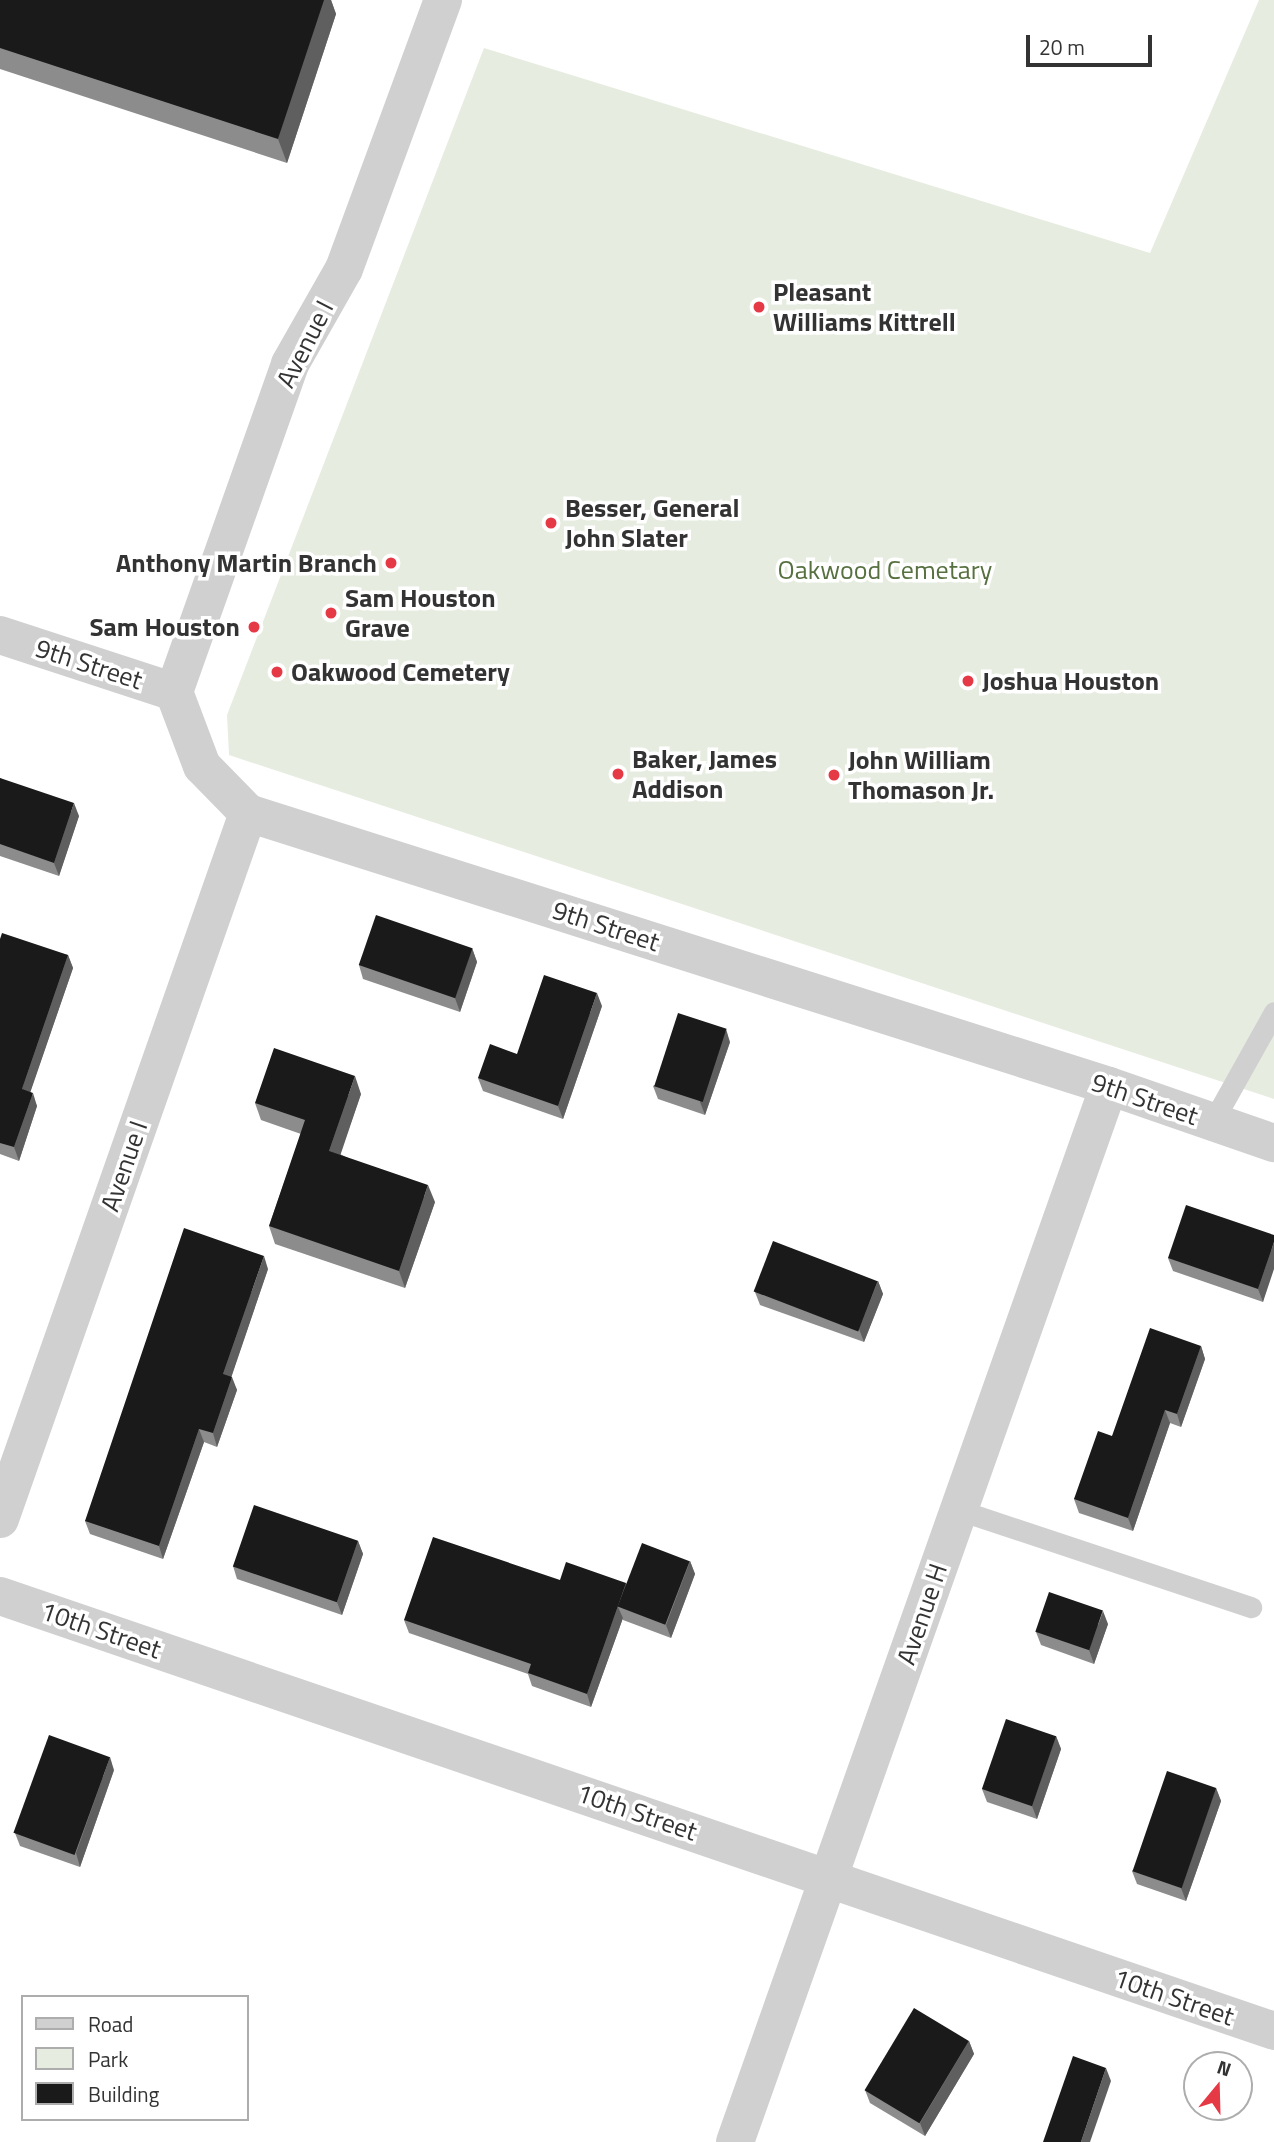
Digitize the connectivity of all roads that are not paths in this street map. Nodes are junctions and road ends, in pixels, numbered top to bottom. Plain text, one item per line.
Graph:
1 (443, 0) edge
2 (0, 635) edge
3 (174, 692) junction
4 (248, 813) junction
5 (1274, 1013) edge
6 (1109, 1086) junction
7 (1212, 1123) junction
8 (1274, 1143) edge
9 (959, 1510) junction
10 (0, 1519) edge
11 (0, 1596) edge
12 (1251, 1607) dead end
13 (829, 1878) junction
14 (1274, 2031) edge
15 (735, 2142) edge

1 - 3 street, Avenue I
2 - 3 street, 9th Street
3 - 4 street, 9th Street
4 - 6 street, 9th Street
4 - 10 street, Avenue I
5 - 7 lane
6 - 7 street, 9th Street
6 - 9 street, Avenue H
7 - 8 street, 9th Street
9 - 12 lane
9 - 13 street, Avenue H
11 - 13 street, 10th Street
13 - 14 street, 10th Street
13 - 15 street, Avenue H

